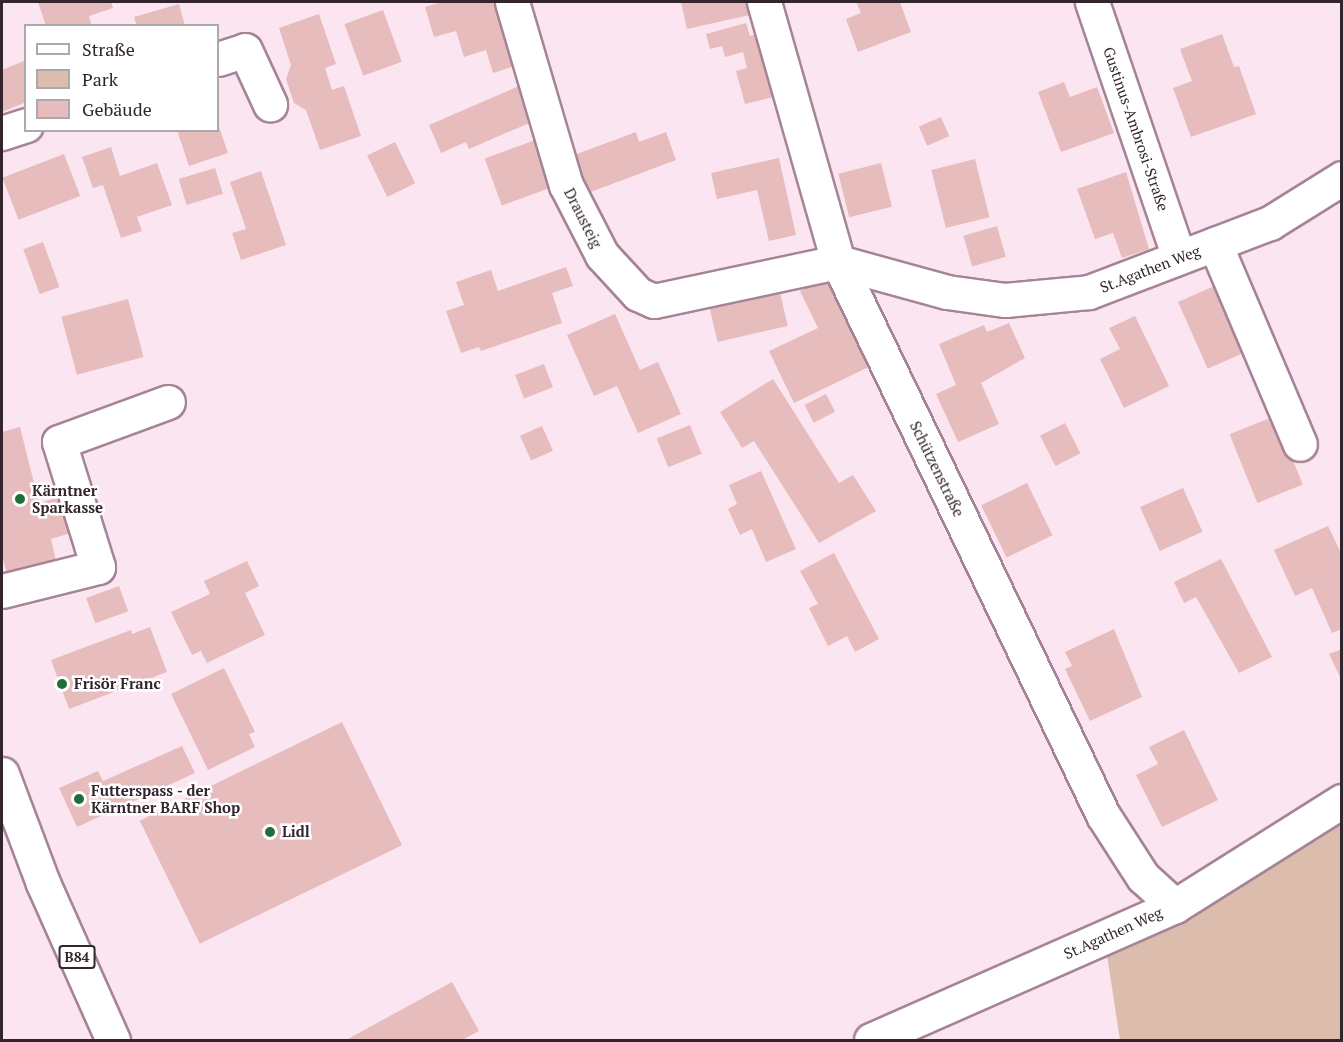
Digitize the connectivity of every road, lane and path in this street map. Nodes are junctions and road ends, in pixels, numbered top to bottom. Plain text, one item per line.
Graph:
1 (512, 2) edge
2 (764, 2) edge
3 (1092, 2) edge
4 (219, 59) edge
5 (270, 104) dead end
6 (24, 125) edge
7 (2, 133) edge
8 (1341, 178) edge
9 (1215, 244) junction
10 (1179, 257) junction
11 (838, 262) junction
12 (168, 402) dead end
13 (1300, 444) dead end
14 (2, 591) edge
15 (4, 789) edge
16 (1341, 801) edge
17 (1174, 906) junction
18 (109, 1038) edge
19 (871, 1041) edge

1 - 11 street, Drausteig
2 - 11 street, Schützenstraße
3 - 10 street, Gustinus-Ambrosi-Straße
4 - 5 street
6 - 7 street
8 - 9 street, St.Agathen Weg
9 - 10 street, St.Agathen Weg
9 - 13 street
10 - 11 street, St.Agathen Weg
11 - 17 street, Schützenstraße
12 - 14 street
15 - 18 street, B84
16 - 17 street, St.Agathen Weg
17 - 19 street, St.Agathen Weg

